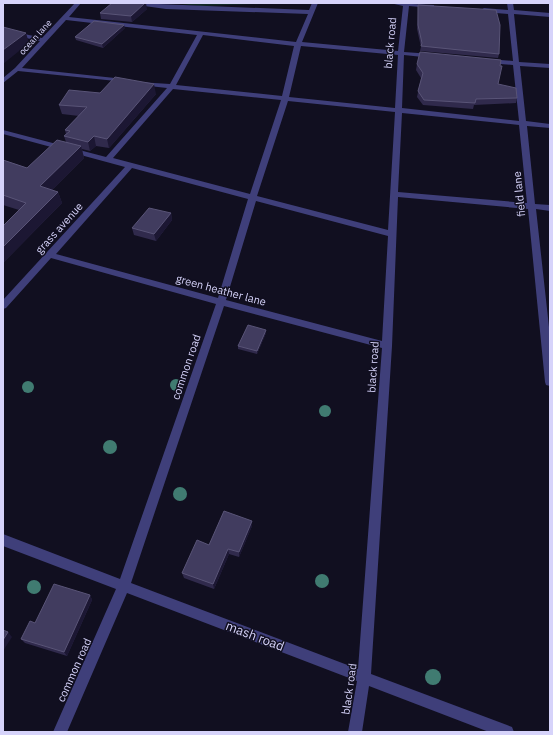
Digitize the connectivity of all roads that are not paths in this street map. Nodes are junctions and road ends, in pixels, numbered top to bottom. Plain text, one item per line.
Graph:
1 (78, 3) edge
2 (137, 3) edge
3 (393, 3) edge
4 (406, 3) edge
5 (510, 3) edge
6 (436, 6) edge
7 (313, 8) edge
8 (473, 9) edge
9 (511, 12) junction
10 (550, 15) edge
11 (63, 18) junction
12 (3, 31) edge
13 (201, 34) junction
14 (44, 40) junction
15 (298, 44) junction
16 (401, 54) junction
17 (439, 57) edge
18 (478, 60) edge
19 (516, 63) junction
20 (550, 66) edge
21 (17, 69) junction
22 (3, 81) edge
23 (172, 86) junction
24 (285, 99) junction
25 (398, 111) junction
26 (523, 124) junction
27 (550, 126) edge
28 (3, 132) edge
29 (108, 159) junction
30 (131, 165) junction
31 (394, 194) junction
32 (253, 197) junction
33 (531, 206) junction
34 (550, 208) edge
35 (392, 234) junction
36 (50, 254) junction
37 (221, 302) junction
38 (3, 306) edge
39 (386, 346) junction
40 (550, 382) edge
41 (3, 540) edge
42 (124, 585) junction
43 (364, 678) junction
44 (60, 732) edge
45 (355, 732) edge
46 (507, 732) edge

1 - 11 street, ocean lane
2 - 7 street
3 - 4 street
4 - 6 street
4 - 16 street, black road
5 - 9 street, field lane
7 - 15 street, common road
8 - 9 street
9 - 10 street
9 - 19 street, field lane
11 - 13 street
11 - 14 street, ocean lane
12 - 14 street
13 - 15 street
13 - 23 street
14 - 21 street, ocean lane
15 - 16 street
15 - 24 street, common road
16 - 17 street
16 - 25 street, black road
18 - 19 street
19 - 20 street
19 - 26 street, field lane
21 - 22 street, ocean lane
21 - 23 street
23 - 24 street
23 - 29 street
24 - 25 street
24 - 32 street, common road
25 - 26 street
25 - 31 street, black road
26 - 27 street
26 - 33 street, field lane
28 - 29 street
29 - 30 street
30 - 32 street
30 - 36 street, grass avenue
31 - 33 street
31 - 35 street, black road
32 - 35 street
32 - 37 street, common road
33 - 34 street
33 - 40 street, field lane
35 - 39 street, black road
36 - 37 street, green heather lane
36 - 38 street, grass avenue
37 - 39 street, green heather lane
37 - 42 street, common road
39 - 43 street, black road
41 - 42 street, mash road
42 - 43 street, mash road
42 - 44 street, common road
43 - 45 street, black road
43 - 46 street, mash road

